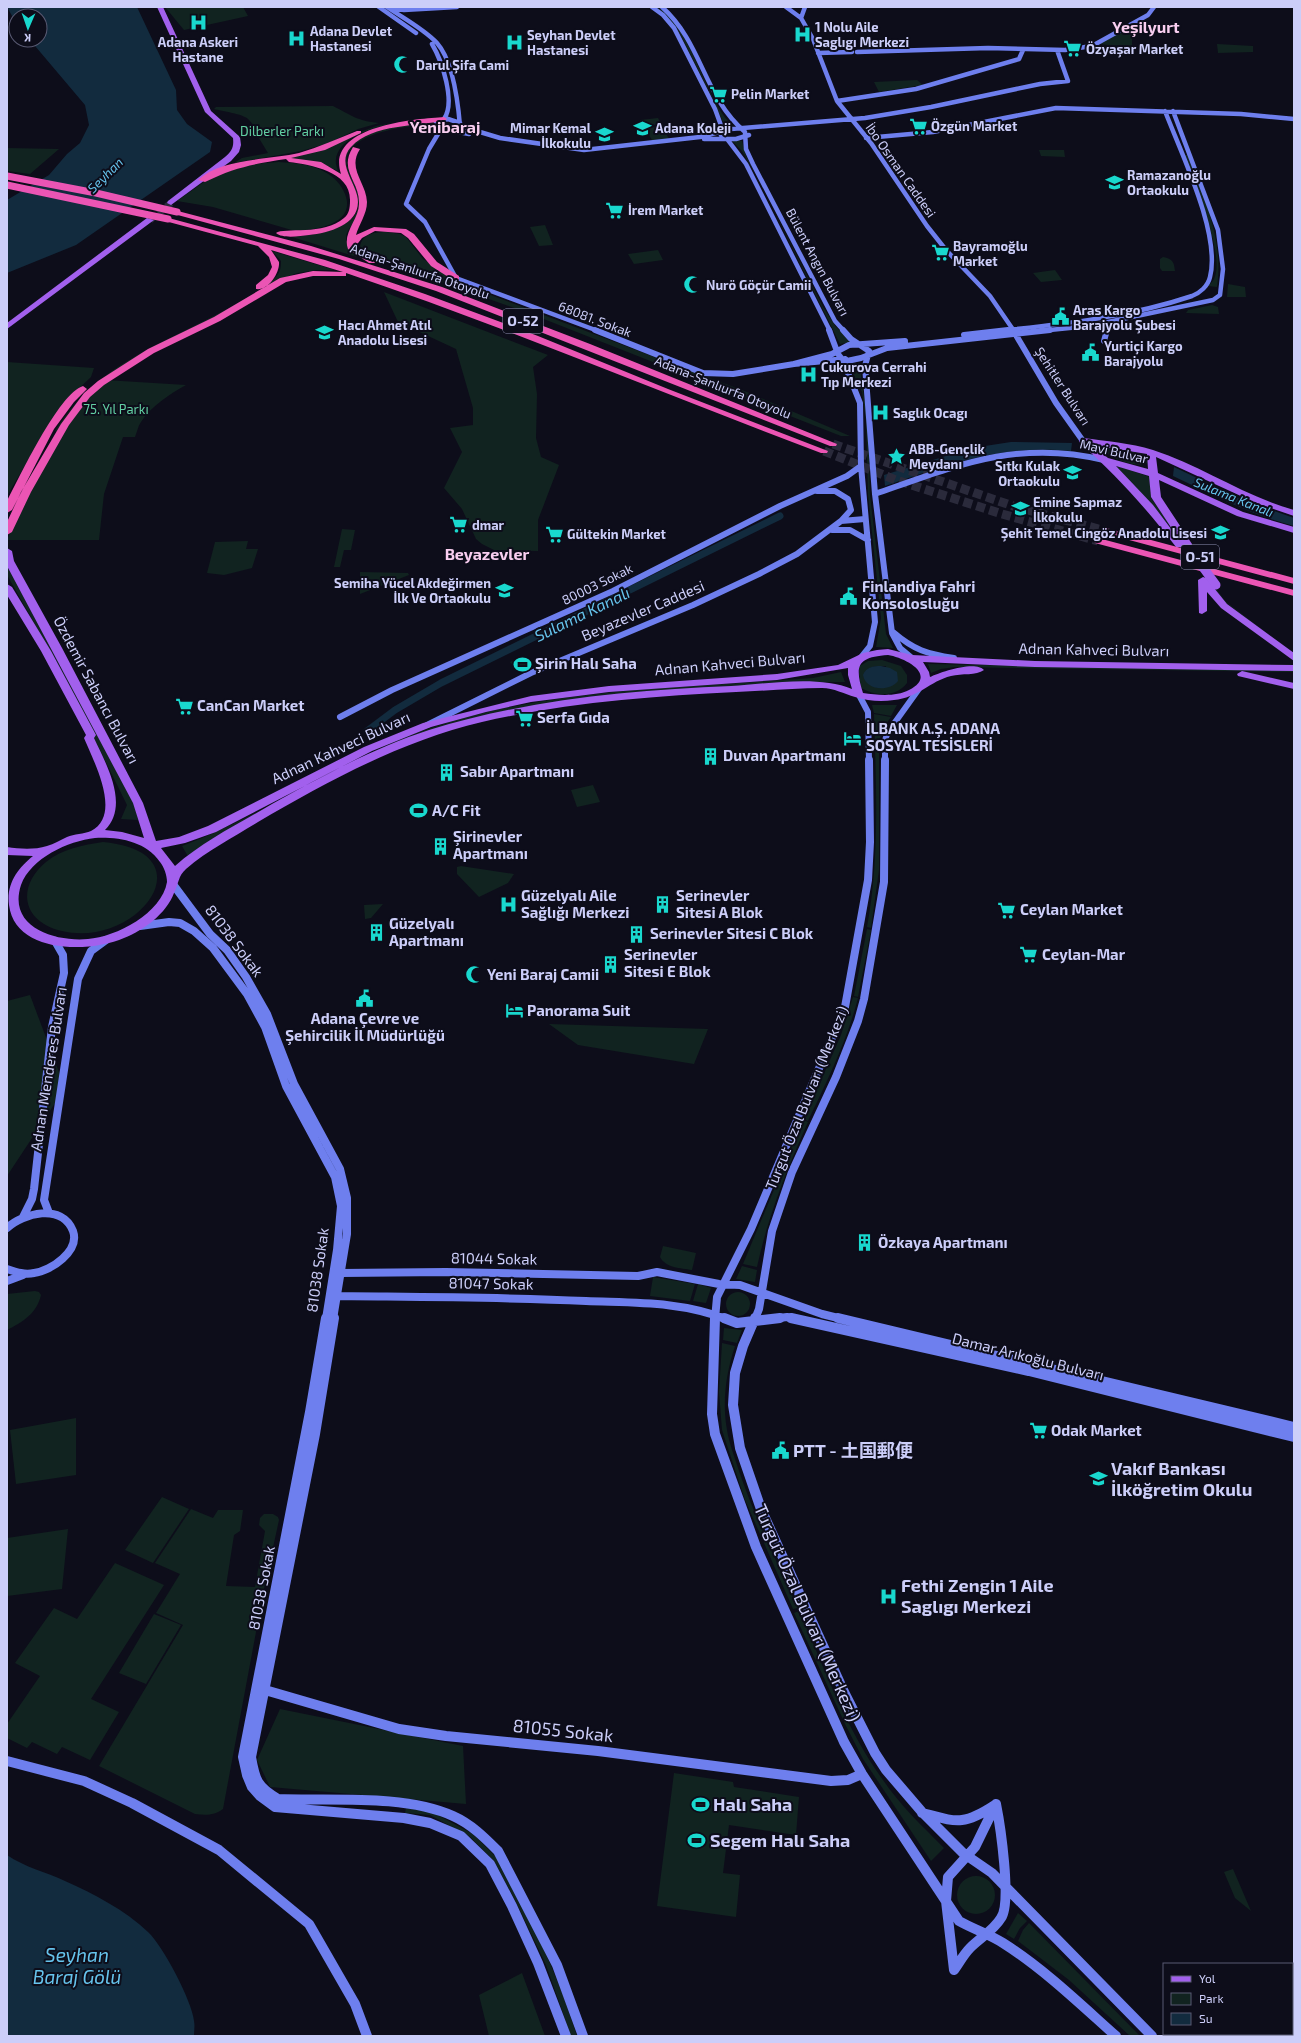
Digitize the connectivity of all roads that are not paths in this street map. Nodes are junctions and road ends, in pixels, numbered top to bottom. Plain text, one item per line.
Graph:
1 (153, 7) edge
2 (160, 7) edge
3 (379, 7) edge
4 (387, 7) edge
5 (457, 7) edge
6 (652, 7) edge
7 (661, 7) edge
8 (786, 7) edge
9 (805, 7) edge
10 (1154, 7) edge
11 (404, 10) junction
12 (404, 18) junction
13 (801, 18) junction
14 (1023, 50) junction
15 (1057, 50) junction
16 (818, 53) junction
17 (837, 101) junction
18 (1165, 111) junction
19 (1173, 111) junction
20 (444, 119) junction
21 (1294, 119) edge
22 (854, 120) junction
23 (460, 124) junction
24 (440, 128) junction
25 (739, 129) junction
26 (448, 130) junction
27 (723, 131) junction
28 (761, 133) dead end
29 (754, 134) dead end
30 (745, 136) junction
31 (866, 138) junction
32 (727, 139) junction
33 (272, 159) junction
34 (7, 176) edge
35 (345, 179) junction
36 (202, 180) junction
37 (7, 185) edge
38 (206, 219) junction
39 (208, 230) junction
40 (351, 247) junction
41 (456, 278) junction
42 (1210, 288) dead end
43 (438, 289) junction
44 (1202, 290) junction
45 (1218, 292) junction
46 (422, 296) junction
47 (1082, 320) junction
48 (7, 321) edge
49 (1114, 322) junction
50 (1089, 326) junction
51 (7, 327) edge
52 (1014, 332) junction
53 (1104, 341) dead end
54 (858, 345) junction
55 (838, 350) junction
56 (868, 356) junction
57 (845, 359) junction
58 (794, 364) junction
59 (1083, 441) junction
60 (833, 444) tunnel mouth
61 (824, 451) tunnel mouth
62 (1151, 453) junction
63 (1104, 460) junction
64 (1178, 464) junction
65 (861, 466) junction
66 (1153, 474) junction
67 (1170, 481) junction
68 (1185, 487) junction
69 (814, 491) junction
70 (875, 494) junction
71 (1156, 497) junction
72 (7, 510) edge
73 (1294, 513) edge
74 (865, 519) junction
75 (841, 521) junction
76 (832, 530) junction
77 (1294, 530) edge
78 (1106, 531) tunnel mouth
79 (7, 532) edge
80 (868, 540) junction
81 (1098, 541) tunnel mouth
82 (1184, 546) junction
83 (7, 551) edge
84 (1203, 580) junction
85 (1294, 581) edge
86 (7, 587) edge
87 (1294, 594) edge
88 (1202, 611) dead end
89 (891, 630) junction
90 (1276, 643) junction
91 (1294, 651) edge
92 (912, 658) junction
93 (1294, 658) edge
94 (858, 661) junction
95 (983, 662) junction
96 (1275, 668) junction
97 (1294, 668) edge
98 (1242, 674) junction
99 (1294, 675) edge
100 (921, 686) junction
101 (1294, 686) edge
102 (859, 695) junction
103 (340, 717) dead end
104 (427, 725) junction
105 (93, 835) junction
106 (152, 846) junction
107 (50, 849) junction
108 (7, 851) edge
109 (172, 880) junction
110 (10, 889) edge
111 (139, 926) junction
112 (107, 940) junction
113 (55, 941) junction
114 (49, 1213) junction
115 (23, 1217) junction
116 (7, 1228) edge
117 (7, 1269) edge
118 (341, 1273) junction
119 (25, 1275) junction
120 (7, 1281) edge
121 (724, 1284) junction
122 (760, 1293) junction
123 (338, 1296) junction
124 (715, 1315) junction
125 (753, 1321) junction
126 (1294, 1427) edge
127 (1294, 1436) edge
128 (265, 1690) junction
129 (7, 1761) edge
130 (862, 1774) junction
131 (996, 1804) junction
132 (922, 1812) junction
133 (968, 1856) junction
134 (1006, 1886) junction
135 (946, 1901) junction
136 (986, 1934) junction
137 (367, 2036) edge
138 (566, 2036) edge
139 (584, 2036) edge
140 (1116, 2036) edge
141 (1152, 2036) edge

1 - 36 main road
2 - 36 main road
3 - 20 main road
4 - 11 main road
4 - 12 main road
5 - 11 main road
6 - 27 main road, Bülent Angın Bulvarı
7 - 25 main road, Bülent Angın Bulvarı
8 - 13 main road
9 - 13 main road
10 - 15 main road
11 - 12 main road
12 - 23 main road
13 - 16 main road, İbo Osman Caddesi
14 - 15 main road
14 - 16 main road
14 - 17 main road
15 - 22 main road
16 - 17 main road, İbo Osman Caddesi
17 - 22 main road, İbo Osman Caddesi
18 - 19 main road
18 - 31 main road
18 - 44 main road
19 - 21 main road
19 - 45 main road
20 - 23 main road
20 - 24 main road
20 - 33 highway
20 - 35 highway
22 - 25 main road
22 - 28 main road
22 - 31 main road, İbo Osman Caddesi
23 - 26 main road
23 - 27 main road
24 - 26 main road
24 - 40 highway
24 - 41 main road
25 - 27 main road
25 - 30 main road, Bülent Angın Bulvarı
26 - 32 main road
27 - 32 main road, Bülent Angın Bulvarı
29 - 30 main road
30 - 32 main road
30 - 54 main road, Bülent Angın Bulvarı
31 - 52 main road, İbo Osman Caddesi
32 - 55 main road, Bülent Angın Bulvarı
33 - 35 highway
33 - 36 highway
34 - 38 highway, Adana-Şanlıurfa Otoyolu / O-52, bridge
35 - 38 highway
37 - 39 highway, Adana-Şanlıurfa Otoyolu / O-52, bridge
38 - 43 highway, Adana-Şanlıurfa Otoyolu / O-52
39 - 46 highway, Adana-Şanlıurfa Otoyolu / O-52
39 - 72 highway
40 - 41 highway
40 - 43 highway
41 - 58 main road, 68081. Sokak
42 - 44 main road
43 - 60 highway, Adana-Şanlıurfa Otoyolu / O-52
44 - 45 main road
44 - 47 main road
45 - 49 main road
46 - 61 highway, Adana-Şanlıurfa Otoyolu / O-52
46 - 79 highway
47 - 50 main road
47 - 52 main road
48 - 51 main road
49 - 50 main road
49 - 53 main road
50 - 52 main road
52 - 54 main road
52 - 56 main road
52 - 59 main road, Şehitler Bulvarı
54 - 55 main road
54 - 56 main road, Bülent Angın Bulvarı
55 - 57 main road, Bülent Angın Bulvarı
55 - 58 main road
56 - 57 main road
56 - 70 main road
57 - 58 main road
57 - 65 main road, Bülent Angın Bulvarı
59 - 62 main road, Mavi Bulvar
59 - 63 main road, Şehitler Bulvarı
62 - 64 main road, Mavi Bulvar
62 - 66 main road, Şehitler Bulvarı
63 - 66 main road, Mavi Bulvar
63 - 70 main road, Mavi Bulvar
63 - 82 main road, Şehitler Bulvarı
64 - 67 main road
64 - 73 main road, Mavi Bulvar
65 - 69 main road, 80003 Sokak
65 - 74 main road, Bülent Angın Bulvarı
66 - 67 main road, Mavi Bulvar
66 - 71 main road, Şehitler Bulvarı
67 - 68 main road, Mavi Bulvar
68 - 71 main road
68 - 77 main road, Mavi Bulvar
69 - 75 main road, Beyazevler Caddesi
69 - 103 main road, 80003 Sokak
70 - 89 main road
71 - 82 main road, Şehitler Bulvarı
74 - 75 main road
74 - 80 main road, Bülent Angın Bulvarı
75 - 76 main road, Beyazevler Caddesi
76 - 80 main road
76 - 104 main road, Beyazevler Caddesi
78 - 85 highway, O-51
80 - 94 main road, Bülent Angın Bulvarı
81 - 87 highway, O-51
82 - 84 main road, Şehitler Bulvarı
82 - 91 main road, Şehitler Bulvarı, bridge
83 - 106 main road, Özdemir Sabancı Bulvarı
84 - 88 main road
84 - 90 main road, Şehitler Bulvarı
86 - 105 main road, Özdemir Sabancı Bulvarı
89 - 92 main road
89 - 95 main road
90 - 93 main road, Şehitler Bulvarı
90 - 96 main road
92 - 94 main road
92 - 95 main road, Adnan Kahveci Bulvarı
92 - 100 main road
94 - 102 main road
94 - 104 main road, Adnan Kahveci Bulvarı
95 - 96 main road, Adnan Kahveci Bulvarı
96 - 97 main road
98 - 99 main road
98 - 100 main road, Adnan Kahveci Bulvarı
98 - 101 main road
100 - 102 main road
100 - 122 main road, Turgut Özal Bulvarı (Merkezi)
102 - 109 main road, Adnan Kahveci Bulvarı
102 - 121 main road, Turgut Özal Bulvarı (Merkezi)
104 - 106 main road, Adnan Kahveci Bulvarı
105 - 106 main road
105 - 107 main road
106 - 109 main road
107 - 108 main road
107 - 110 main road
109 - 111 main road
109 - 118 main road, 81038 Sokak
110 - 113 main road
111 - 112 main road
111 - 138 main road, 81038 Sokak
112 - 113 main road
112 - 114 main road, Adnan Menderes Bulvarı
113 - 115 main road
114 - 115 main road
114 - 119 main road
115 - 116 main road
117 - 119 main road
118 - 121 main road, 81044 Sokak
118 - 123 main road, 81038 Sokak
119 - 120 main road
121 - 122 main road
121 - 124 main road
122 - 125 main road
122 - 126 main road, Damar Arıkoğlu Bulvarı
123 - 124 main road, 81047 Sokak
123 - 128 main road, 81038 Sokak
124 - 125 main road
124 - 130 main road, Turgut Özal Bulvarı (Merkezi)
125 - 127 main road, Damar Arıkoğlu Bulvarı
125 - 132 main road, Turgut Özal Bulvarı (Merkezi)
128 - 130 main road, 81055 Sokak
128 - 139 main road, 81038 Sokak
129 - 137 main road
130 - 135 main road, Turgut Özal Bulvarı (Merkezi)
131 - 132 main road
131 - 133 main road
131 - 134 main road
132 - 133 main road, Turgut Özal Bulvarı (Merkezi)
133 - 134 main road
133 - 135 main road
134 - 136 main road
134 - 141 main road
135 - 136 main road
135 - 136 main road
136 - 140 main road

